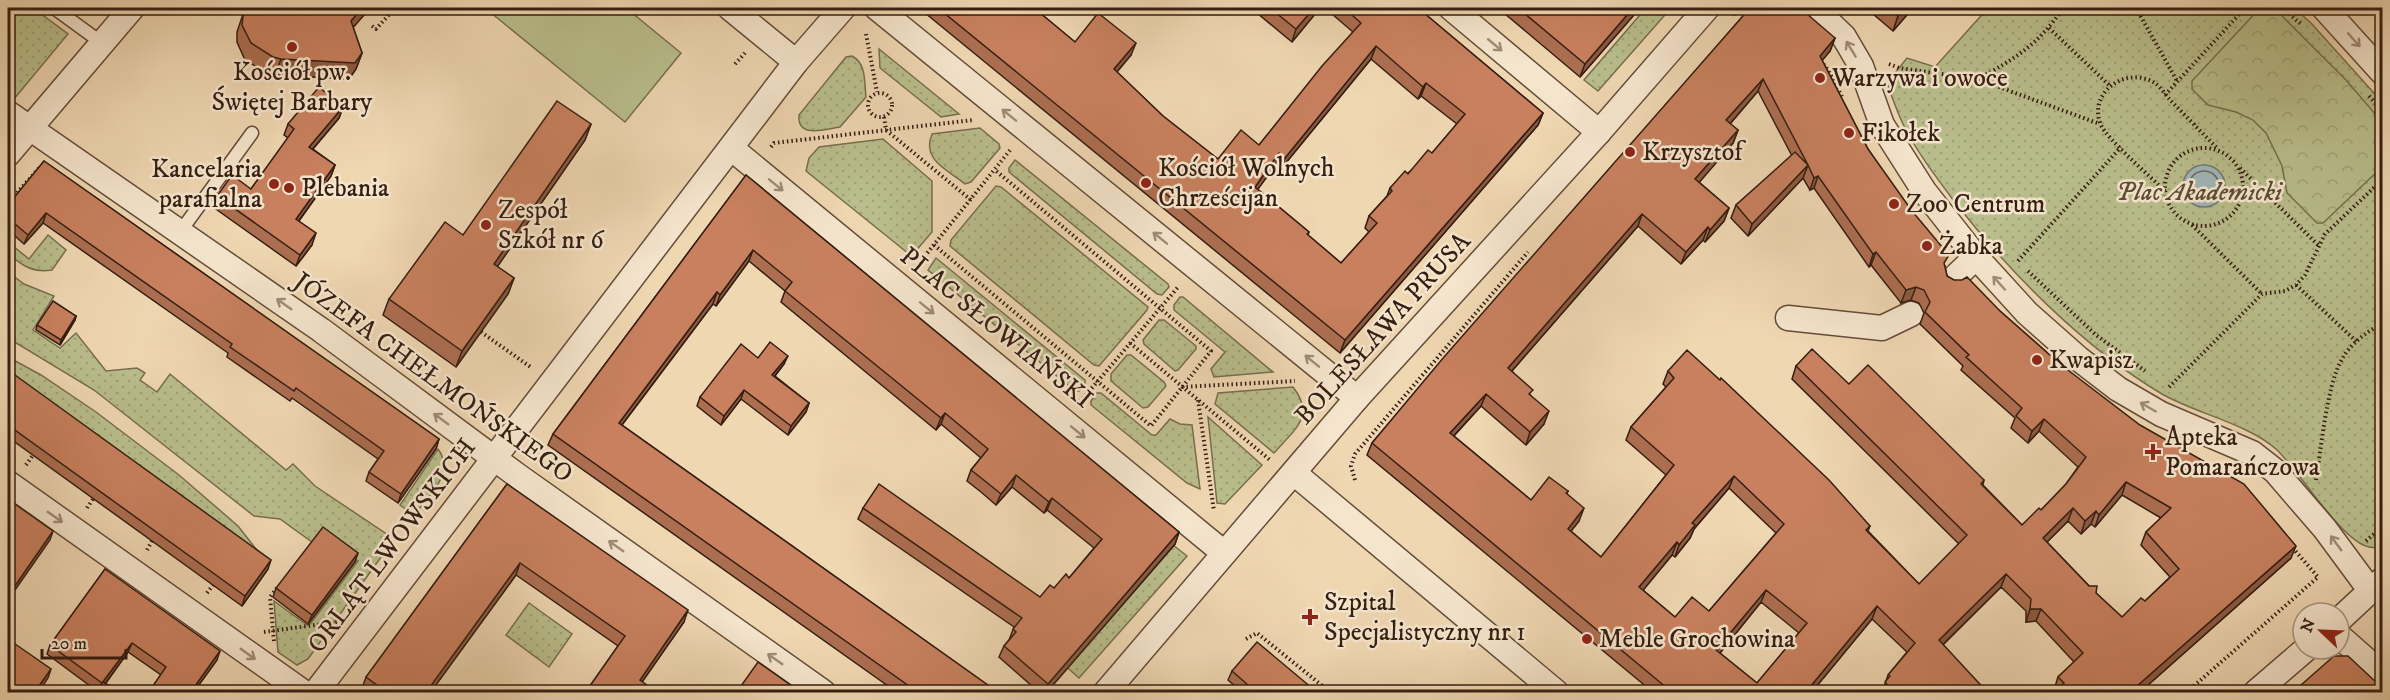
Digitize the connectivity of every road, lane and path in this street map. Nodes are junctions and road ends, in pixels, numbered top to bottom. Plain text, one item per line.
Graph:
1 (54, 8) edge
2 (132, 8) edge
3 (395, 8) edge
4 (730, 8) edge
5 (843, 8) edge
6 (1451, 8) edge
7 (1707, 8) edge
8 (1814, 8) edge
9 (2063, 8) edge
10 (2136, 8) edge
11 (2245, 8) edge
12 (2324, 8) edge
13 (880, 10) edge
14 (372, 26) dead end
15 (2049, 28) junction
16 (866, 34) junction
17 (860, 36) dead end
18 (874, 36) dead end
19 (102, 43) junction
20 (1886, 56) dead end
21 (796, 62) junction
22 (1888, 64) junction
23 (1890, 70) dead end
24 (2382, 72) edge
25 (1977, 80) junction
26 (2177, 81) junction
27 (2109, 86) junction
28 (877, 92) junction
29 (2165, 95) junction
30 (967, 112) dead end
31 (8, 113) edge
32 (884, 117) junction
33 (2100, 124) junction
34 (28, 128) junction
35 (886, 130) junction
36 (1599, 132) junction
37 (252, 133) dead end
38 (774, 137) dead end
39 (1003, 141) dead end
40 (774, 143) junction
41 (2121, 147) junction
42 (731, 148) junction
43 (775, 148) dead end
44 (1012, 148) junction
45 (2218, 149) junction
46 (8, 154) edge
47 (1020, 156) dead end
48 (755, 167) junction
49 (2239, 168) junction
50 (995, 170) junction
51 (2382, 180) edge
52 (2164, 191) junction
53 (970, 200) junction
54 (2191, 224) junction
55 (180, 232) junction
56 (934, 245) junction
57 (2318, 245) junction
58 (2010, 253) dead end
59 (1976, 257) junction
60 (907, 260) dead end
61 (2018, 261) junction
62 (1170, 278) dead end
63 (1953, 279) edge
64 (2296, 285) junction
65 (1179, 286) junction
66 (1188, 293) dead end
67 (2262, 294) junction
68 (1160, 308) junction
69 (1911, 314) dead end
70 (1788, 318) dead end
71 (2382, 324) edge
72 (481, 332) edge
73 (2357, 342) junction
74 (1130, 343) junction
75 (532, 368) dead end
76 (1286, 373) dead end
77 (2151, 376) dead end
78 (1098, 381) junction
79 (1295, 381) junction
80 (2160, 381) dead end
81 (1302, 386) dead end
82 (1182, 387) junction
83 (2169, 387) junction
84 (2180, 393) dead end
85 (1070, 395) dead end
86 (1357, 398) junction
87 (1197, 399) junction
88 (1080, 403) junction
89 (1089, 410) dead end
90 (495, 459) junction
91 (1285, 468) junction
92 (2309, 472) dead end
93 (2316, 480) junction
94 (8, 483) edge
95 (2323, 489) dead end
96 (1206, 503) dead end
97 (1215, 510) junction
98 (1222, 511) dead end
99 (2358, 533) dead end
100 (2365, 541) dead end
101 (1224, 553) junction
102 (282, 581) edge
103 (2376, 585) edge
104 (2351, 609) edge
105 (333, 630) dead end
106 (273, 631) junction
107 (257, 633) dead end
108 (1246, 639) dead end
109 (274, 642) dead end
110 (2351, 647) edge
111 (2292, 661) edge
112 (2382, 674) edge
113 (1327, 692) edge
114 (303, 693) edge
115 (316, 693) edge
116 (823, 693) edge
117 (1106, 693) edge
118 (1556, 693) edge
119 (2256, 693) edge

1 - 19 lane
2 - 19 street
3 - 14 path
4 - 21 street
5 - 21 street, ORLĄT LWOWSKICH
6 -> 36 street
7 - 36 street, BOLESŁAWA PRUSA
59 -> 8 street
9 - 15 path
10 - 26 path
11 - 26 path
12 -> 24 street
13 - 16 path
86 -> 13 street
15 - 25 path
15 - 27 path
16 - 17 path
16 - 18 path
16 - 28 path
19 - 34 street
20 - 22 path
21 - 42 street, ORLĄT LWOWSKICH
22 - 23 path
22 - 25 path
25 - 33 path
26 - 29 path
27 - 29 path
27 - 33 path
28 - 32 path
28 - 32 path
29 - 45 path
30 - 35 path
31 - 34 street, JÓZEFA CHEŁMOŃSKIEGO
32 - 35 path
33 - 41 path
34 - 46 street
34 - 55 street, JÓZEFA CHEŁMOŃSKIEGO
35 - 40 path
35 - 53 path
36 - 86 street, BOLESŁAWA PRUSA
37 - 55 lane
38 - 40 path
39 - 44 path
40 - 43 path
40 - 48 path
41 - 52 path
41 - 61 path
42 - 48 street, PLAC SŁOWIAŃSKI
42 - 90 street, ORLĄT LWOWSKICH
44 - 47 path
44 - 50 path
45 - 49 path
45 - 52 path
48 -> 101 street, PLAC SŁOWIAŃSKI
49 - 54 path
49 - 57 path
50 - 53 path
50 - 68 path
51 - 57 path
52 - 54 path
53 - 56 path
54 - 67 path
90 -> 55 street, JÓZEFA CHEŁMOŃSKIEGO
56 - 60 path
56 - 78 path
57 - 64 path
58 - 61 path
59 - 63 street
103 -> 59 street
61 - 77 path
62 - 65 path
64 - 67 path
64 - 73 path
65 - 66 path
65 - 68 path
67 - 83 path
68 - 74 path
68 - 82 path
69 - 70 street
71 - 73 path
72 - 75 path
73 - 93 path
74 - 78 path
74 - 82 path
76 - 79 path
78 - 82 path
78 - 88 path
79 - 81 path
79 - 82 path
80 - 83 path
82 - 87 path
83 - 84 path
85 - 88 path
86 - 91 street, BOLESŁAWA PRUSA
87 - 91 path
87 - 97 path
88 - 89 path
90 - 115 street, ORLĄT LWOWSKICH
116 -> 90 street, JÓZEFA CHEŁMOŃSKIEGO
91 - 101 street, BOLESŁAWA PRUSA
91 - 118 street
92 - 93 path
93 - 95 path
94 -> 114 street
96 - 97 path
97 - 98 path
99 - 100 path
101 - 117 street, BOLESŁAWA PRUSA
102 - 106 path
103 - 104 street
105 - 106 path
106 - 107 path
106 - 109 path
108 - 113 path
110 - 112 street
111 - 119 street

